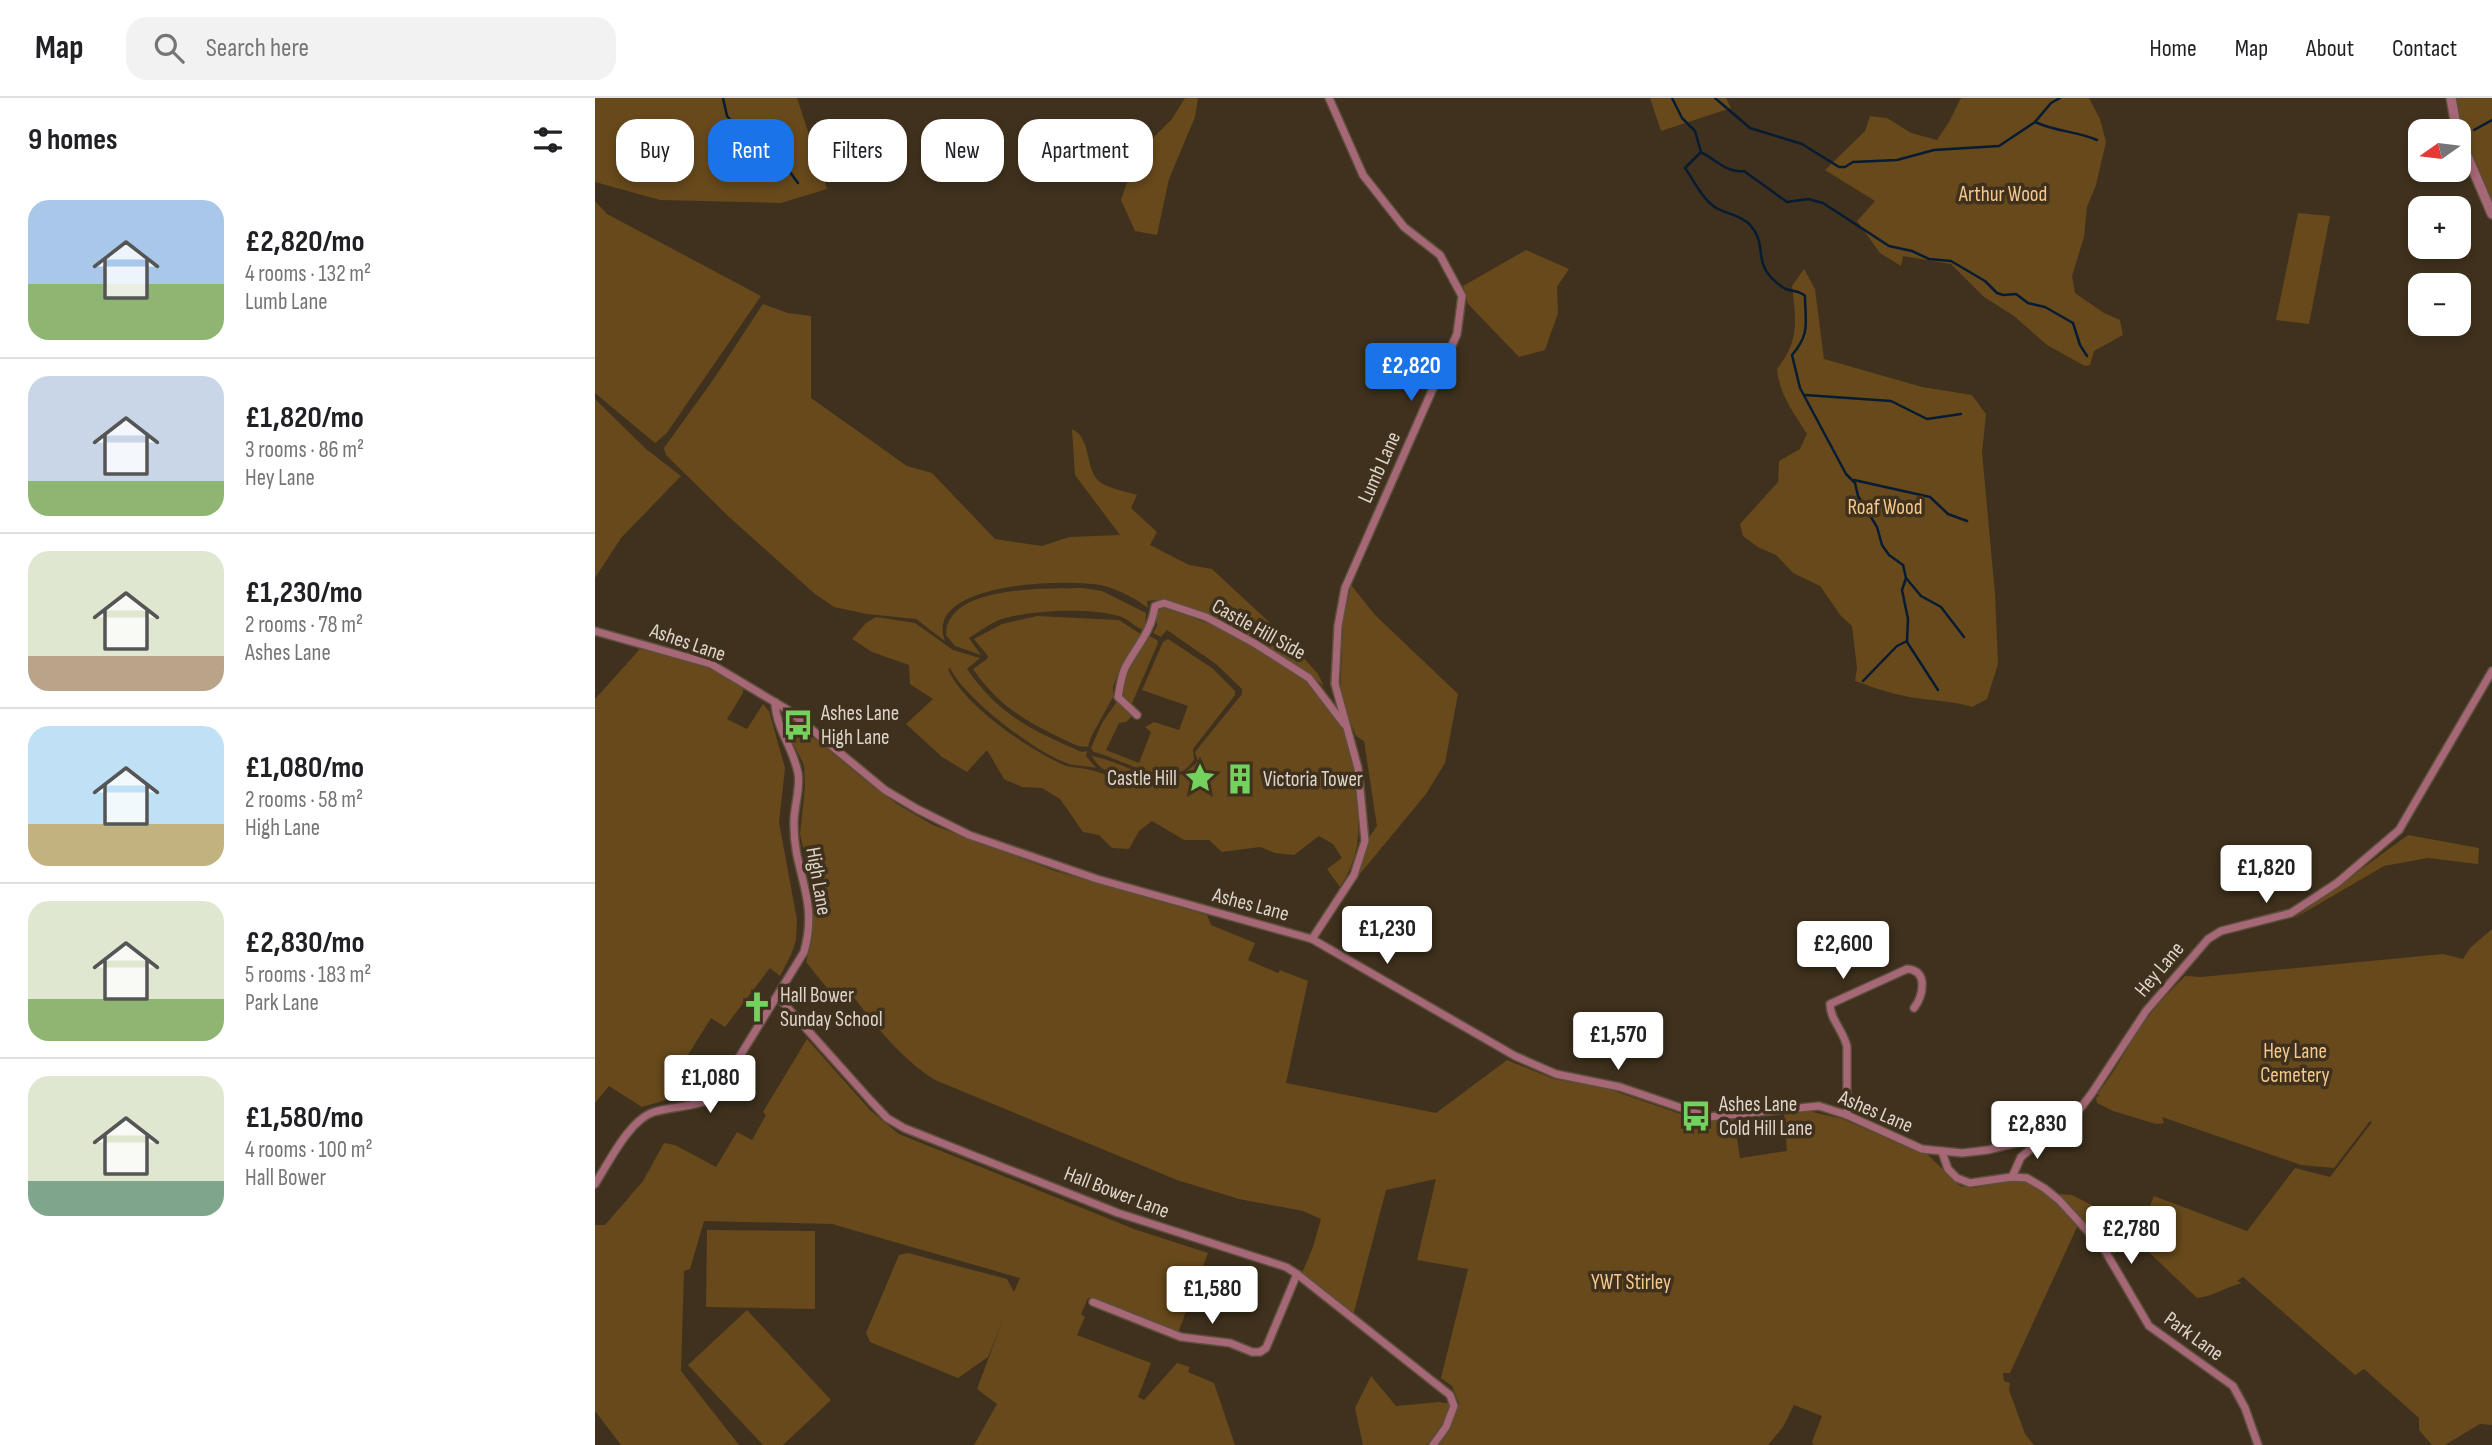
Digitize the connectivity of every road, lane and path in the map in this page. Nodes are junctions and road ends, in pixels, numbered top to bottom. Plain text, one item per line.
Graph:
1 (1329, 98) edge
2 (2451, 98) edge
3 (2455, 119) edge
4 (2471, 165) edge
5 (2492, 214) edge
6 (595, 631) edge
7 (2492, 671) edge
8 (775, 702) junction
9 (1137, 715) dead end
10 (1348, 727) junction
11 (1312, 939) junction
12 (778, 997) junction
13 (1914, 1009) dead end
14 (1847, 1115) junction
15 (2039, 1139) junction
16 (1942, 1152) junction
17 (2012, 1177) junction
18 (595, 1184) edge
19 (1297, 1274) junction
20 (1093, 1303) dead end
21 (1433, 1445) edge
22 (2259, 1445) edge

1 - 10 street, Lumb Lane
2 - 3 street
4 - 5 street
6 - 8 street, Ashes Lane
7 - 15 street, Hey Lane
8 - 11 street, Ashes Lane
8 - 12 street, High Lane
9 - 10 street, Castle Hill Side
10 - 11 street, Castle Hill Side
11 - 14 street, Ashes Lane
12 - 18 street, High Lane
12 - 19 street, Hall Bower Lane
13 - 14 street
14 - 16 street, Ashes Lane
15 - 16 street, Ashes Lane
15 - 17 street
16 - 17 street, Park Lane
17 - 22 street, Park Lane
19 - 20 street
19 - 21 street, Hall Bower Lane

